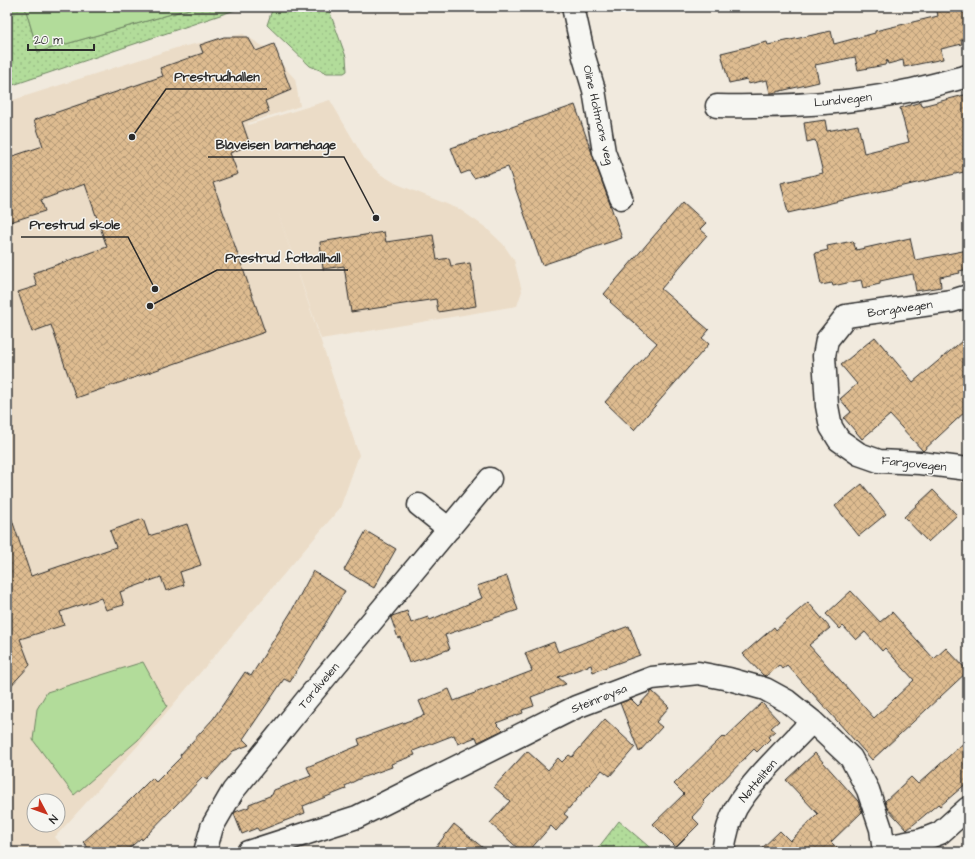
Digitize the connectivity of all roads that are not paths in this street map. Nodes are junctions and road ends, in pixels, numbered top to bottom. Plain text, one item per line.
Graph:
1 (573, 7) edge
2 (968, 76) edge
3 (717, 106) dead end
4 (622, 198) dead end
5 (968, 296) edge
6 (837, 328) joint
7 (968, 470) edge
8 (490, 479) dead end
9 (419, 505) dead end
10 (449, 529) junction
11 (812, 721) junction
12 (968, 808) edge
13 (884, 850) edge
14 (205, 852) edge
15 (248, 852) edge
16 (723, 852) edge

1 - 4 street, Oline Holtmons veg
2 - 3 street, Lundvegen
5 - 6 street, Borgåvegen
6 - 7 street, Fargovegen
8 - 10 street, Tordivelen
9 - 10 street
10 - 14 street, Tordivelen
11 - 13 street, Steinrøysa
11 - 15 street, Steinrøysa
11 - 16 street, Nøtteliten
12 - 13 street

